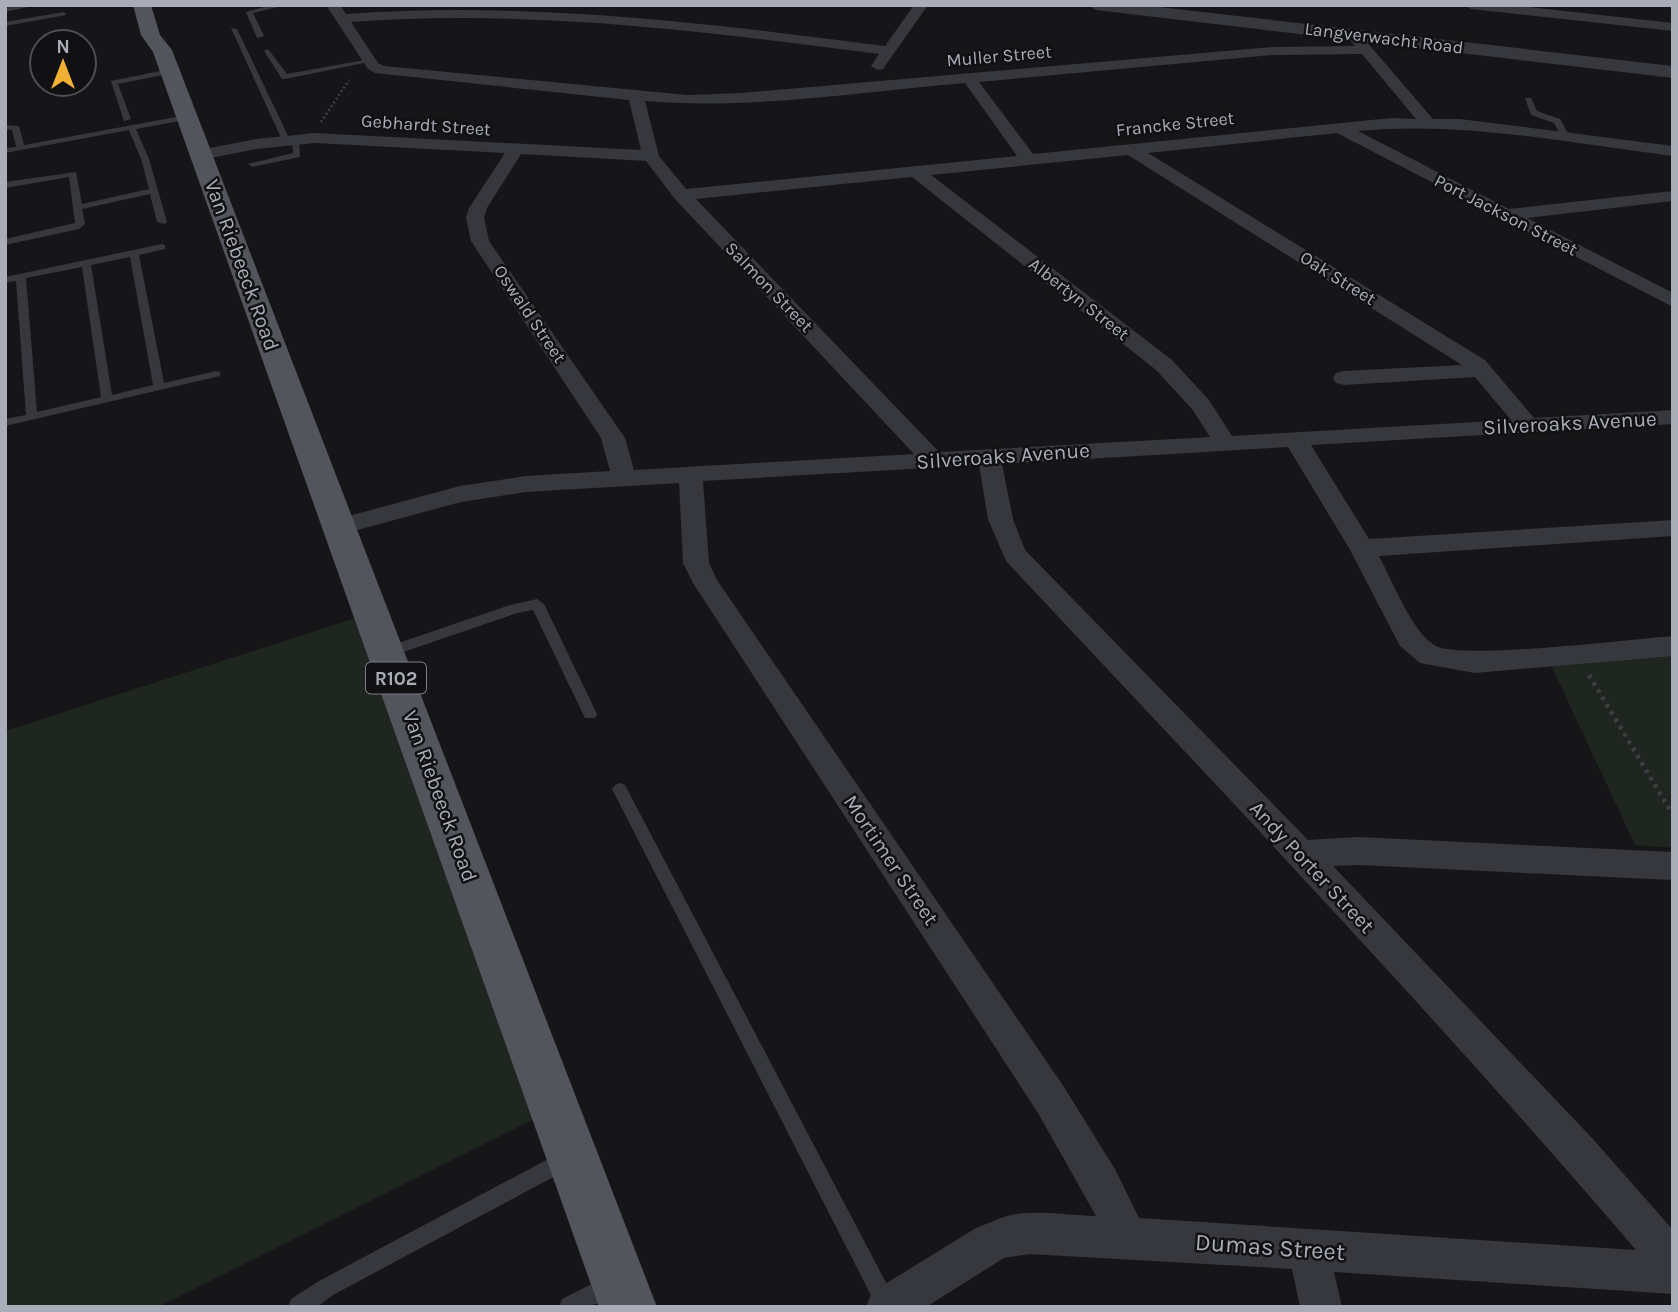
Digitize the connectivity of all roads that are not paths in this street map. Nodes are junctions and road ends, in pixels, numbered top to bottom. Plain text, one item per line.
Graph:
1 (34, 5) edge
2 (142, 5) edge
3 (160, 5) edge
4 (283, 5) edge
5 (922, 5) edge
6 (1096, 5) edge
7 (1471, 5) edge
8 (5, 10) edge
9 (338, 12) edge
10 (64, 14) dead end
11 (5, 24) edge
12 (1673, 27) edge
13 (233, 29) dead end
14 (1353, 35) junction
15 (261, 36) dead end
16 (1365, 50) junction
17 (268, 51) dead end
18 (888, 51) junction
19 (166, 60) junction
20 (370, 61) junction
21 (1673, 72) edge
22 (968, 78) junction
23 (874, 87) junction
24 (636, 96) junction
25 (1528, 100) dead end
26 (187, 117) junction
27 (1427, 122) junction
28 (129, 123) junction
29 (5, 127) edge
30 (1339, 128) junction
31 (1566, 137) junction
32 (290, 139) junction
33 (20, 148) junction
34 (515, 150) junction
35 (1132, 150) junction
36 (5, 151) edge
37 (1673, 151) edge
38 (201, 155) junction
39 (651, 156) junction
40 (1029, 160) junction
41 (252, 164) dead end
42 (917, 172) junction
43 (5, 185) edge
44 (154, 191) junction
45 (681, 195) junction
46 (1673, 196) edge
47 (78, 207) junction
48 (1505, 215) junction
49 (162, 222) dead end
50 (5, 242) edge
51 (162, 247) dead end
52 (134, 253) junction
53 (86, 263) junction
54 (21, 276) junction
55 (5, 280) edge
56 (1673, 301) edge
57 (1482, 370) junction
58 (216, 374) dead end
59 (1344, 378) dead end
60 (159, 388) junction
61 (107, 400) junction
62 (32, 417) junction
63 (1673, 417) edge
64 (5, 424) edge
65 (1528, 426) junction
66 (1295, 439) junction
67 (1225, 442) junction
68 (989, 456) junction
69 (933, 460) junction
70 (691, 474) junction
71 (624, 477) junction
72 (339, 527) junction
73 (1673, 528) edge
74 (1362, 548) junction
75 (1673, 646) edge
76 (386, 653) junction
77 (590, 714) dead end
78 (620, 789) dead end
79 (1301, 854) junction
80 (1673, 866) edge
81 (573, 1156) junction
82 (1127, 1238) junction
83 (1309, 1251) junction
84 (1673, 1261) edge
85 (1673, 1273) edge
86 (623, 1293) edge
87 (887, 1306) edge
88 (299, 1307) edge
89 (570, 1307) edge
90 (1321, 1307) edge

1 - 8 lane
2 - 19 main road, Van Riebeeck Road / R102
3 - 19 main road, Van Riebeeck Road / R102
4 - 15 lane
5 - 18 street
6 - 14 street, Langverwacht Road
7 - 12 street
9 - 18 street
9 - 20 street
10 - 11 lane
13 - 32 lane
14 - 16 street
14 - 21 street, Langverwacht Road
16 - 22 street, Muller Street
16 - 27 street
17 - 20 lane
18 - 23 street
19 - 26 main road, Van Riebeeck Road / R102
19 - 28 lane
20 - 24 street, Muller Street
22 - 23 street, Muller Street
22 - 40 street
23 - 24 street, Muller Street
24 - 39 street, Salmon Street
25 - 31 lane
26 - 28 lane
26 - 38 main road, Van Riebeeck Road / R102
27 - 30 street, Francke Street
27 - 31 street, Francke Street
28 - 33 lane
28 - 44 lane
29 - 33 lane
30 - 35 street, Francke Street
30 - 48 street, Port Jackson Street
31 - 37 street, Francke Street
32 - 34 street, Gebhardt Street
32 - 38 street, Gebhardt Street
32 - 41 lane
33 - 36 lane
34 - 39 street, Gebhardt Street
34 - 71 street, Oswald Street
35 - 40 street, Francke Street
35 - 57 street, Oak Street
38 - 72 main road, Van Riebeeck Road / R102
39 - 45 street, Salmon Street
40 - 42 street, Francke Street
42 - 45 street, Francke Street
42 - 67 street, Albertyn Street
43 - 47 lane
44 - 47 lane
44 - 49 lane
45 - 69 street, Salmon Street
46 - 48 street
47 - 50 lane
48 - 56 street, Port Jackson Street
51 - 52 lane
52 - 53 lane
52 - 60 lane
53 - 54 lane
53 - 61 lane
54 - 55 lane
54 - 62 lane
57 - 59 street
57 - 65 street, Oak Street
58 - 60 lane
60 - 61 lane
61 - 62 lane
62 - 64 lane
63 - 65 street, Silveroaks Avenue
65 - 66 street, Silveroaks Avenue
66 - 67 street, Silveroaks Avenue
66 - 74 street
67 - 68 street, Silveroaks Avenue
68 - 69 street, Silveroaks Avenue
68 - 79 street, Andy Porter Street
69 - 70 street, Silveroaks Avenue
70 - 71 street, Silveroaks Avenue
70 - 82 street, Mortimer Street
71 - 72 street, Silveroaks Avenue
72 - 76 main road, Van Riebeeck Road / R102
73 - 74 street
74 - 75 street
76 - 77 lane
76 - 81 main road, Van Riebeeck Road / R102
78 - 87 lane
79 - 80 street
79 - 84 street, Andy Porter Street
81 - 86 main road, Van Riebeeck Road / R102
81 - 88 lane
82 - 83 street, Dumas Street
82 - 87 street, Dumas Street
83 - 85 street, Dumas Street
83 - 90 street
86 - 89 lane

